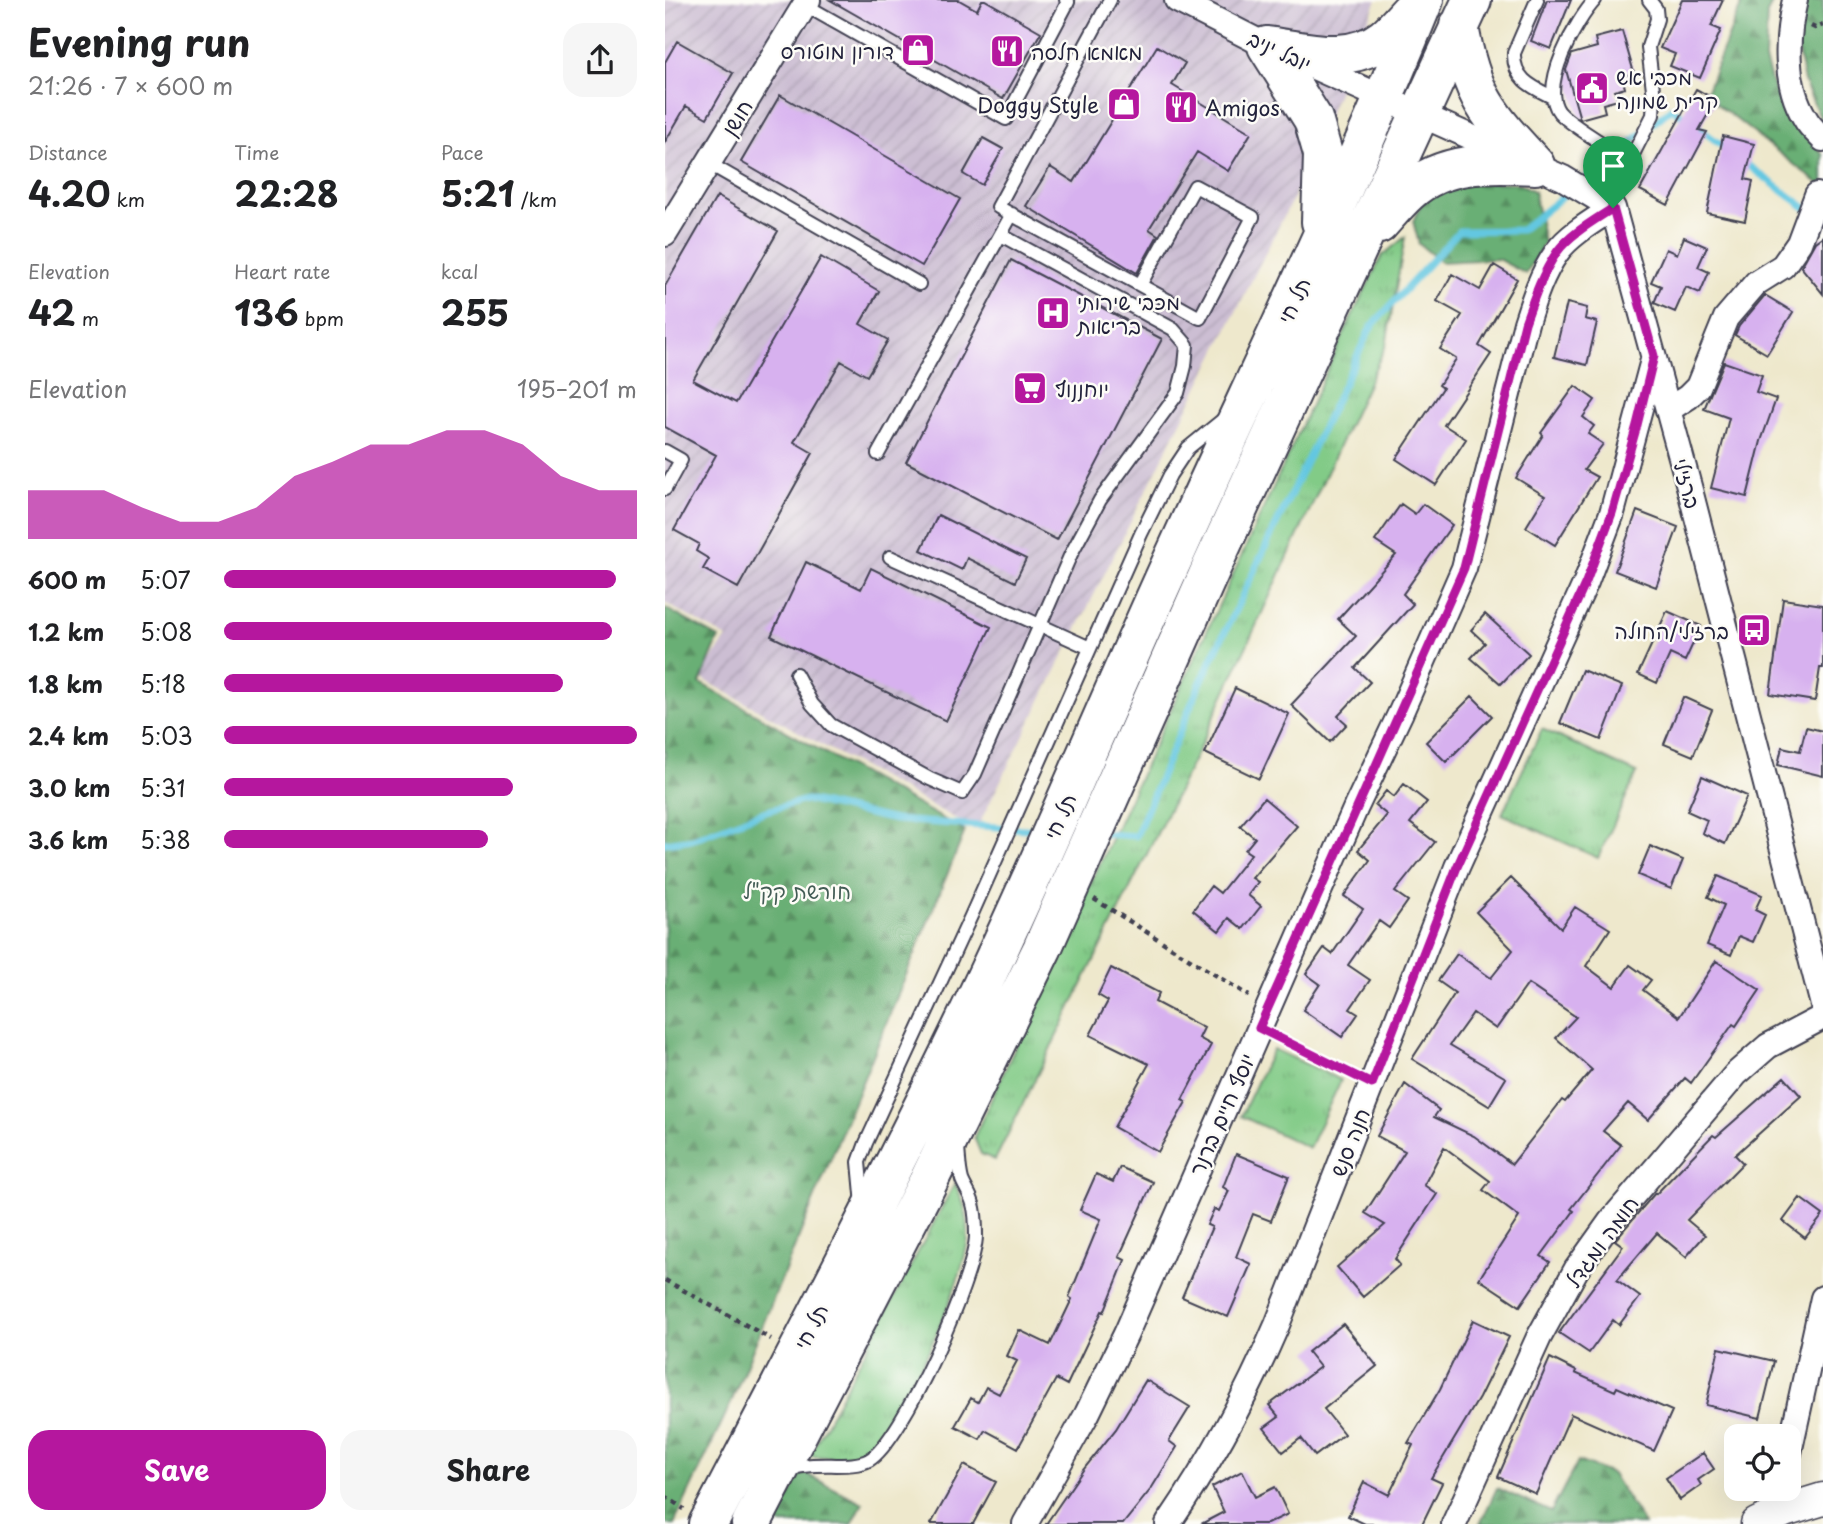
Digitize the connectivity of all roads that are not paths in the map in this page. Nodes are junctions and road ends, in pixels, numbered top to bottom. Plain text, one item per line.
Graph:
1 (1066, 0) edge
2 (1110, 0) edge
3 (1177, 0) edge
4 (1422, 0) edge
5 (1537, 0) edge
6 (1595, 0) edge
7 (1649, 0) edge
8 (1795, 0) edge
9 (806, 3) edge
10 (1465, 13) edge
11 (1267, 46) junction
12 (1385, 97) junction
13 (1552, 97) junction
14 (1419, 113) junction
15 (1823, 139) edge
16 (1630, 161) junction
17 (708, 163) junction
18 (1535, 165) junction
19 (1817, 195) dead end
20 (1613, 208) junction
21 (1012, 214) junction
22 (665, 234) edge
23 (1001, 235) junction
24 (1320, 242) junction
25 (1362, 242) junction
26 (919, 284) dead end
27 (1140, 285) junction
28 (1654, 356) junction
29 (1245, 403) junction
30 (1668, 410) junction
31 (665, 451) edge
32 (878, 454) dead end
33 (665, 489) edge
34 (890, 557) dead end
35 (1040, 626) junction
36 (1090, 648) junction
37 (796, 674) dead end
38 (1823, 1006) edge
39 (1823, 1017) edge
40 (955, 1127) junction
41 (865, 1220) junction
42 (1823, 1298) edge
43 (1795, 1424) edge
44 (777, 1474) junction
45 (1823, 1499) edge
46 (1775, 1508) edge
47 (708, 1524) edge
48 (751, 1524) edge
49 (1025, 1524) edge
50 (1168, 1524) edge
51 (1454, 1524) edge

1 - 9 lane
2 - 21 lane
3 - 11 street, יובל יניב
4 - 11 highway
4 - 12 highway, תל חי
5 - 13 lane
6 - 13 lane
7 - 16 lane
8 - 15 street
9 - 17 street, חושן
10 - 14 highway, תל חי
10 - 18 highway
11 - 12 street, יובל יניב
11 - 24 highway
12 - 14 street
12 - 24 highway, תל חי
13 - 16 lane
14 - 18 street
14 - 25 highway, תל חי
16 - 20 lane
17 - 22 street, חושן
17 - 26 lane
18 - 20 street
18 - 25 highway
19 - 30 street
20 - 28 street, ברזילי
20 - 49 street, יוסף חיים ברנר
21 - 23 lane
21 - 27 lane
23 - 32 lane
23 - 35 lane
24 - 29 highway, תל חי
25 - 40 highway, תל חי
27 - 27 lane
28 - 30 street, ברזילי
28 - 50 street, חנה סנש
29 - 36 lane
29 - 41 highway, תל חי
30 - 38 street, ברזילי
31 - 33 lane
34 - 35 lane
35 - 36 lane
35 - 37 lane
36 - 41 lane
39 - 51 street, חומה ומגדל
40 - 44 highway, תל חי
40 - 44 lane
41 - 47 highway, תל חי
42 - 43 street
44 - 48 highway, תל חי
45 - 46 street

